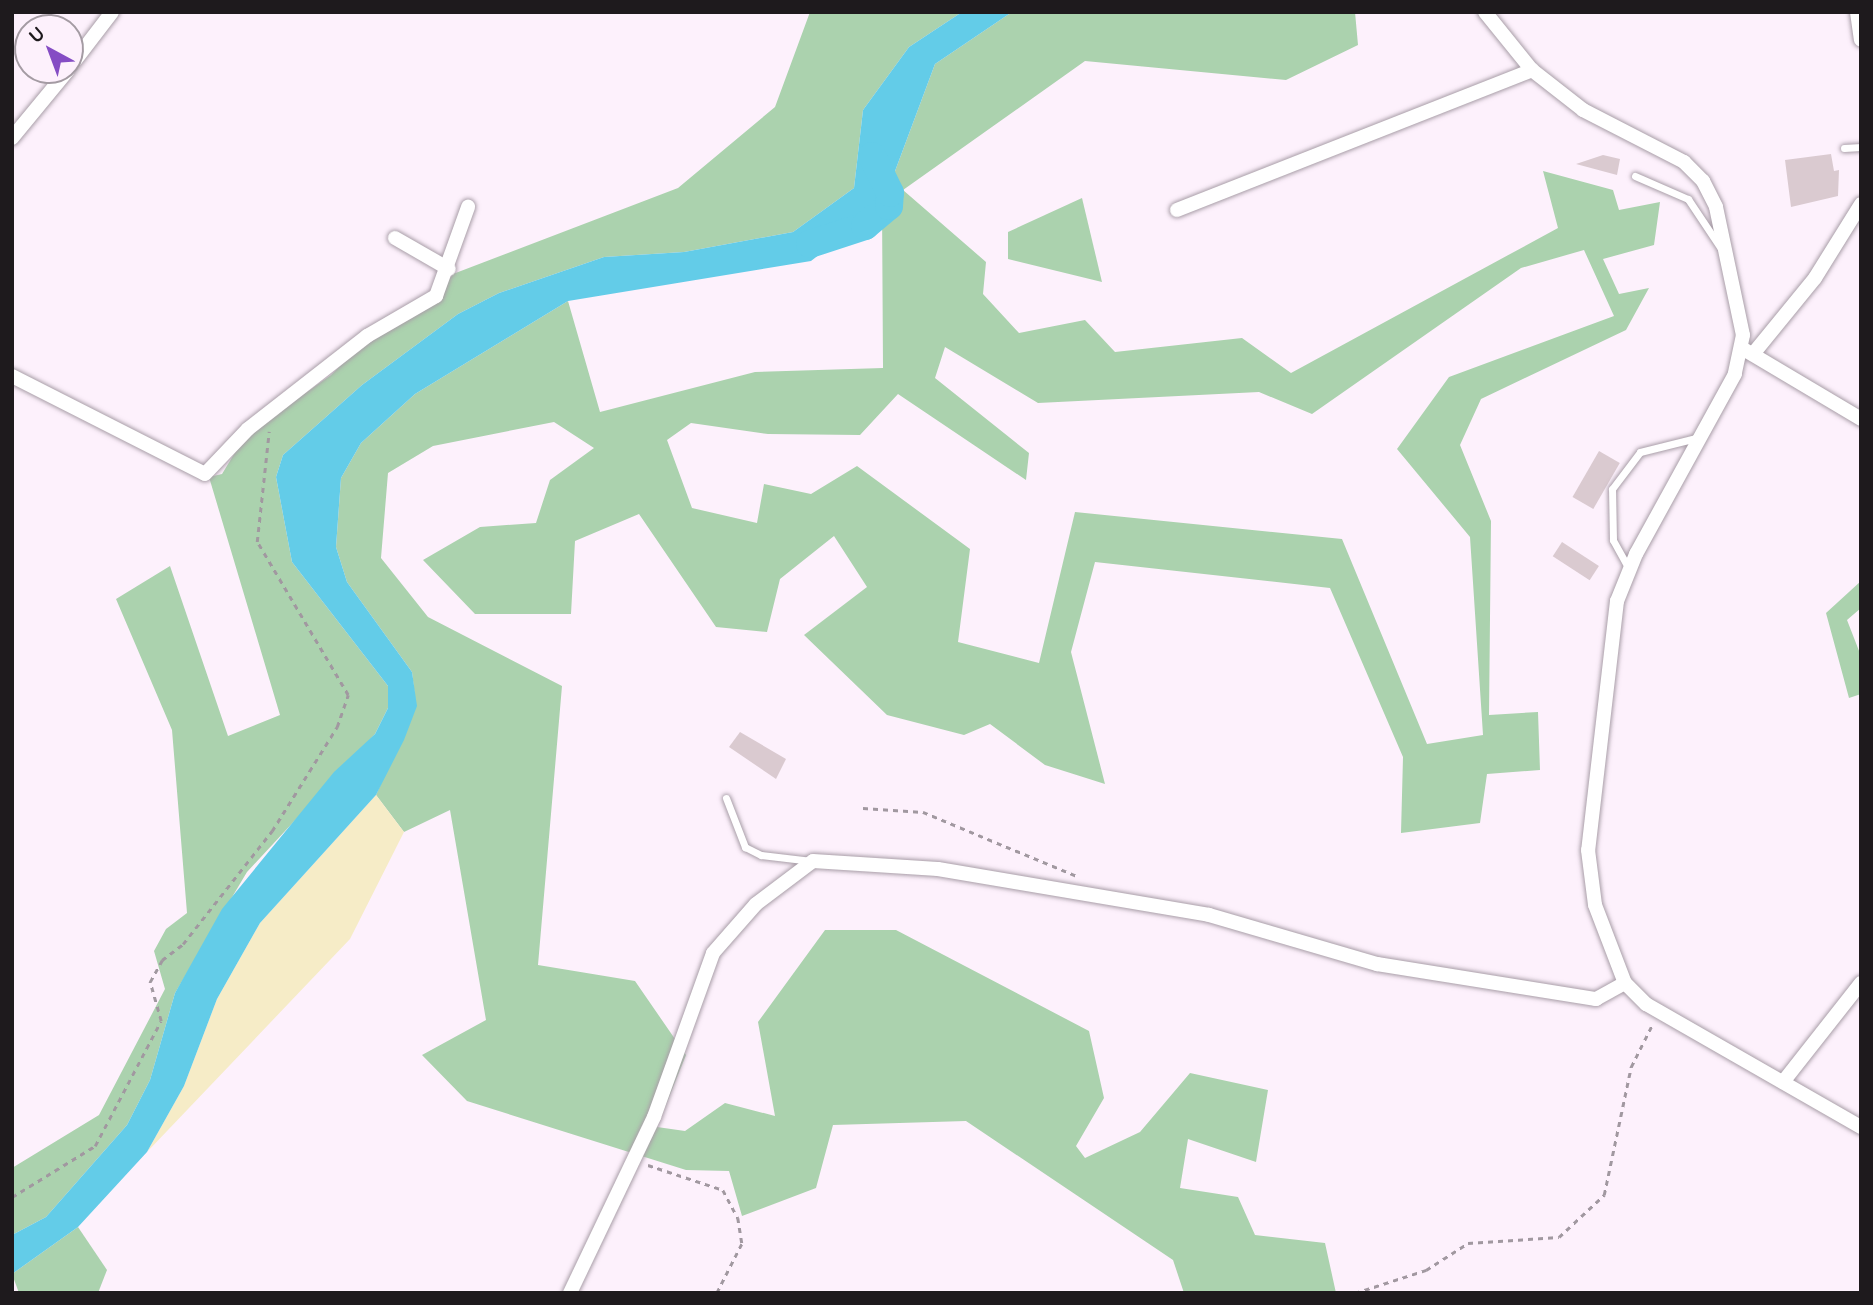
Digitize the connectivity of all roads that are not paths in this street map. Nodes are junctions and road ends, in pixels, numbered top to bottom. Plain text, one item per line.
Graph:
1 (112, 12) edge
2 (1485, 12) edge
3 (1857, 12) edge
4 (1861, 40) edge
5 (84, 48) edge
6 (1532, 70) junction
7 (56, 84) edge
8 (12, 138) edge
9 (1861, 147) edge
10 (1844, 148) dead end
11 (1635, 176) dead end
12 (1861, 204) edge
13 (468, 208) dead end
14 (1177, 210) dead end
15 (395, 239) dead end
16 (1723, 250) junction
17 (449, 269) junction
18 (1748, 352) junction
19 (12, 376) edge
20 (1861, 419) edge
21 (1701, 437) junction
22 (1630, 570) junction
23 (726, 798) dead end
24 (813, 861) junction
25 (1625, 983) junction
26 (1861, 983) edge
27 (1783, 1082) junction
28 (1861, 1127) edge
29 (570, 1293) edge

1 - 5 street
2 - 6 street
3 - 4 street
6 - 14 street
6 - 16 street
7 - 8 street
9 - 10 lane
11 - 16 lane
12 - 18 street
13 - 17 street
15 - 17 street
16 - 18 street
17 - 19 street
18 - 20 street
18 - 21 street
21 - 22 street
21 - 22 lane
22 - 25 street
23 - 24 lane
24 - 25 street
24 - 29 street
25 - 27 street
26 - 27 street
27 - 28 street

